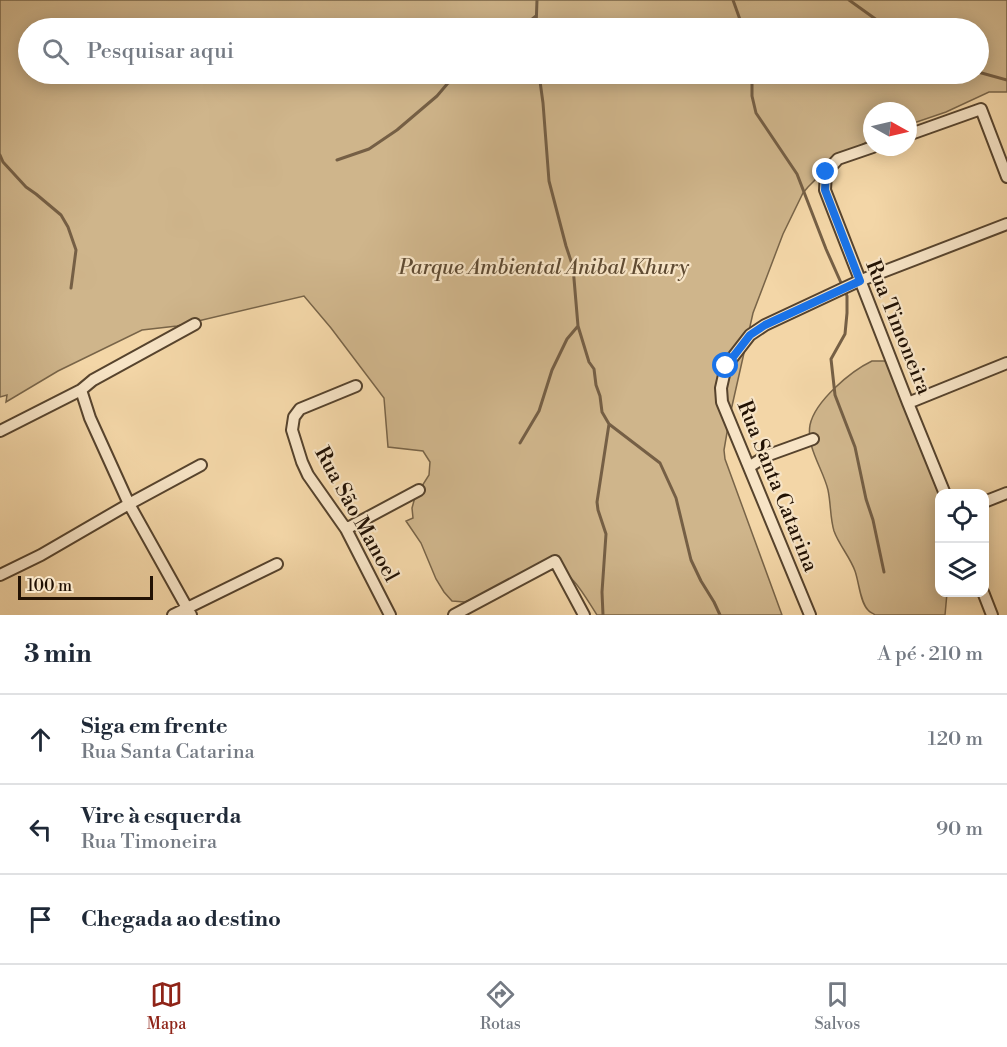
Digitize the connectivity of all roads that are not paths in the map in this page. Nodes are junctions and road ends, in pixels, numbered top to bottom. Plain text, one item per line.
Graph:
1 (917, 132) edge
2 (863, 150) edge
3 (1007, 177) edge
4 (1007, 224) edge
5 (860, 281) junction
6 (195, 324) dead end
7 (1007, 363) edge
8 (356, 386) dead end
9 (81, 390) junction
10 (908, 404) junction
11 (0, 431) edge
12 (813, 439) dead end
13 (201, 465) dead end
14 (749, 467) junction
15 (943, 489) edge
16 (419, 490) dead end
17 (1007, 493) edge
18 (989, 500) edge
19 (129, 504) junction
20 (346, 529) junction
21 (277, 564) dead end
22 (0, 575) edge
23 (985, 597) edge
24 (189, 611) edge
25 (173, 615) edge
26 (390, 615) edge
27 (454, 615) edge
28 (584, 615) edge
29 (810, 615) edge
30 (992, 615) edge

1 - 3 street
2 - 5 street, Rua Timoneira
4 - 5 street, Rua Santa Catarina
5 - 10 street, Rua Timoneira
5 - 14 street, Rua Santa Catarina
6 - 9 street
7 - 10 street
8 - 20 street, Rua São Manoel
9 - 11 street
9 - 19 street
10 - 15 street, Rua Timoneira
12 - 14 street
13 - 19 street
14 - 29 street, Rua Santa Catarina
16 - 20 street
17 - 18 street
19 - 22 street
19 - 24 street
20 - 26 street, Rua São Manoel
21 - 24 street
23 - 30 street
24 - 25 street
27 - 28 street

